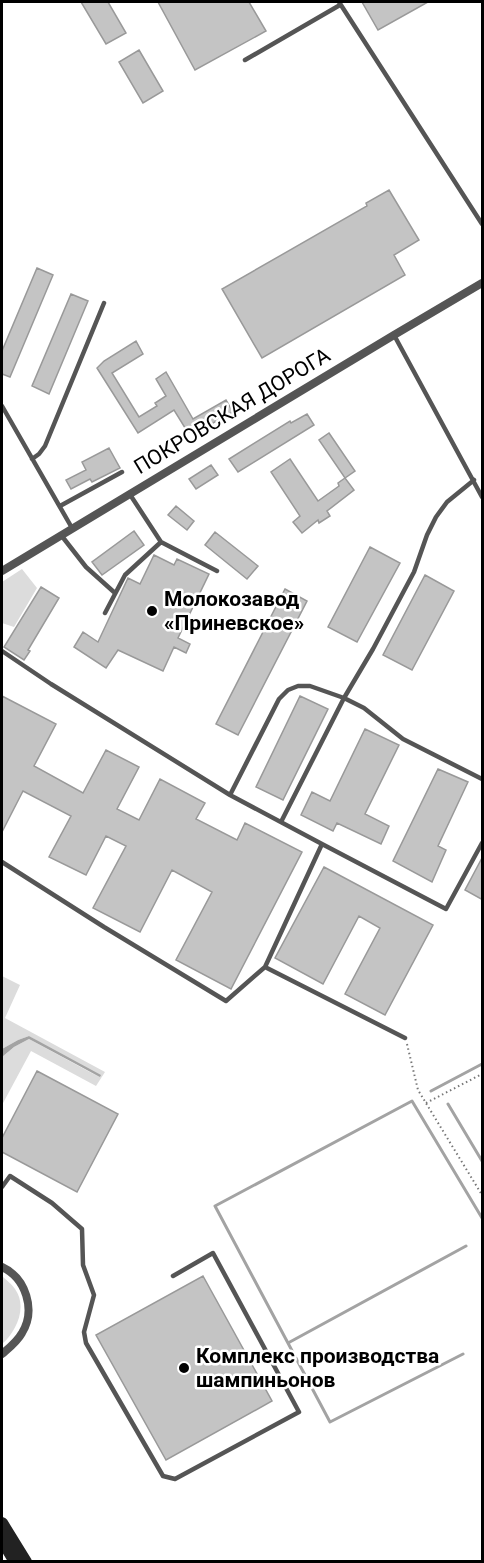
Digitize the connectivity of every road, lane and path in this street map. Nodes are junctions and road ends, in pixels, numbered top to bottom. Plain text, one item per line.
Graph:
1 (340, 3) edge
2 (244, 60) dead end
3 (483, 224) edge
4 (483, 283) edge
5 (104, 303) dead end
6 (394, 335) junction
7 (2, 406) edge
8 (32, 459) junction
9 (122, 472) dead end
10 (474, 480) junction
11 (129, 493) junction
12 (482, 496) edge
13 (60, 506) junction
14 (72, 528) junction
15 (61, 535) junction
16 (161, 542) junction
17 (2, 571) edge
18 (217, 571) dead end
19 (115, 593) junction
20 (105, 613) dead end
21 (2, 651) edge
22 (344, 698) junction
23 (483, 779) edge
24 (230, 795) junction
25 (281, 822) junction
26 (483, 843) edge
27 (322, 844) junction
28 (2, 862) edge
29 (265, 967) junction
30 (405, 1038) joint
31 (483, 1074) edge
32 (426, 1103) junction
33 (2, 1187) edge
34 (483, 1195) edge
35 (2, 1267) edge
36 (173, 1276) dead end
37 (2, 1354) edge
38 (2, 1523) edge
39 (2, 1540) edge
40 (15, 1562) edge
41 (26, 1562) edge

1 - 2 lane
1 - 3 lane
4 - 6 street, ПОКРОВСКАЯ ДОРОГА
5 - 8 lane
6 - 10 lane
6 - 11 street, ПОКРОВСКАЯ ДОРОГА
7 - 8 lane
8 - 13 lane
9 - 13 lane
10 - 12 lane
10 - 22 lane
11 - 14 street, ПОКРОВСКАЯ ДОРОГА
11 - 16 lane
13 - 14 lane
14 - 15 street, ПОКРОВСКАЯ ДОРОГА
15 - 17 street, ПОКРОВСКАЯ ДОРОГА
15 - 19 lane
16 - 18 lane
16 - 19 lane
19 - 20 lane
21 - 24 lane
22 - 23 lane
22 - 24 lane
22 - 25 lane
24 - 25 lane
25 - 27 lane
26 - 27 lane
27 - 29 lane
28 - 29 lane
29 - 30 lane
30 - 32 path
31 - 32 path
32 - 34 path
33 - 36 lane
35 - 37 street
38 - 41 main road
39 - 40 main road

